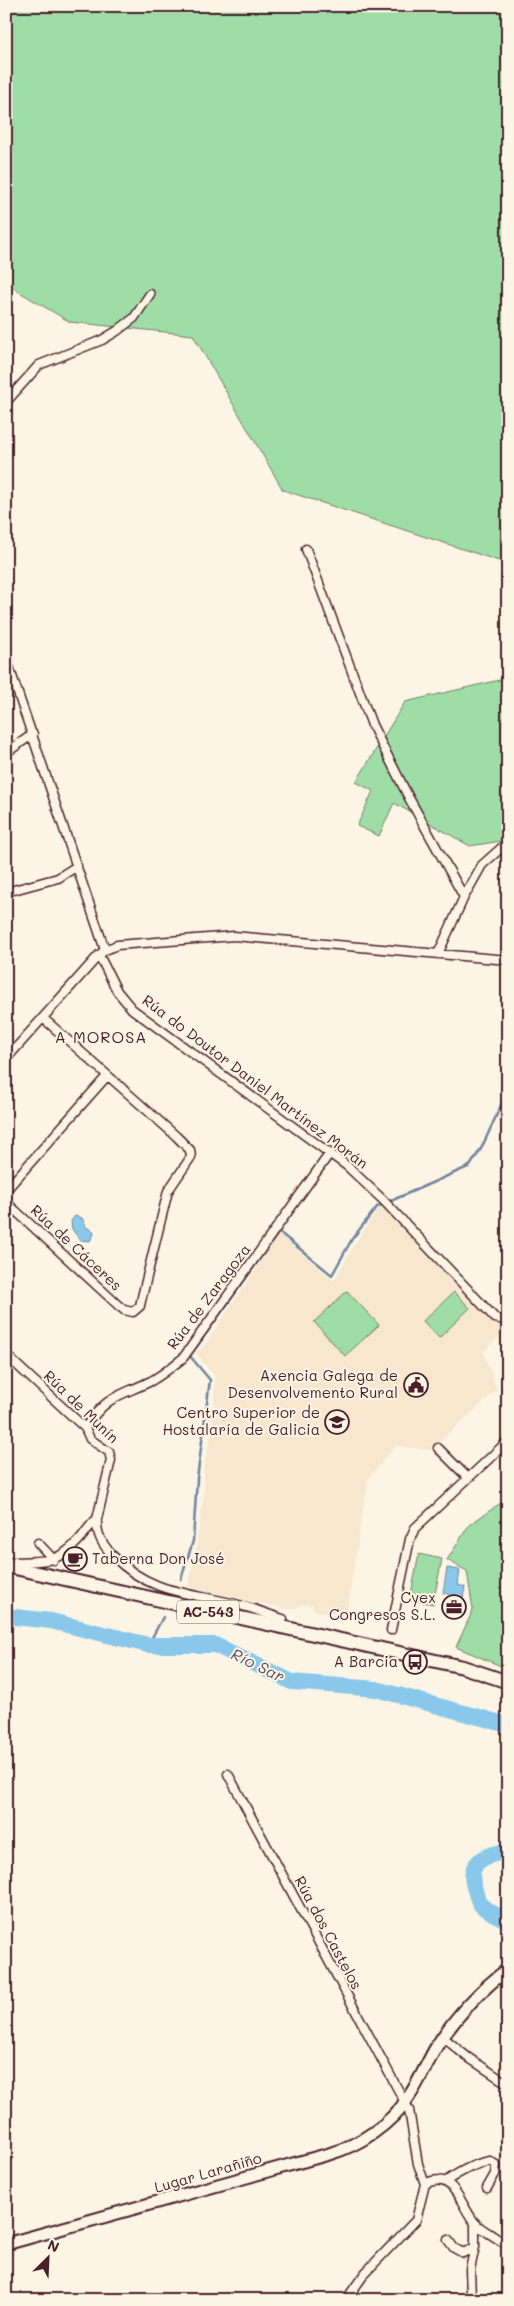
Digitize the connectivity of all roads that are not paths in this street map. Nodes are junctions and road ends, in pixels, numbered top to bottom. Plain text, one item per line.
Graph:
1 (150, 294) dead end
2 (6, 402) edge
3 (306, 549) dead end
4 (6, 658) edge
5 (33, 734) junction
6 (6, 753) edge
7 (508, 842) edge
8 (77, 866) junction
9 (6, 892) edge
10 (464, 897) junction
11 (102, 952) junction
12 (438, 954) junction
13 (508, 960) edge
14 (42, 1018) junction
15 (6, 1059) edge
16 (107, 1076) junction
17 (330, 1153) junction
18 (6, 1190) edge
19 (6, 1202) edge
20 (508, 1321) edge
21 (6, 1355) edge
22 (85, 1428) junction
23 (508, 1440) edge
24 (438, 1448) dead end
25 (468, 1478) junction
26 (97, 1519) junction
27 (38, 1543) dead end
28 (54, 1560) junction
29 (6, 1565) edge
30 (132, 1574) junction
31 (102, 1587) junction
32 (134, 1592) junction
33 (283, 1619) junction
34 (391, 1630) dead end
35 (508, 1677) edge
36 (508, 1682) edge
37 (228, 1774) dead end
38 (508, 1969) edge
39 (444, 2037) junction
40 (508, 2084) edge
41 (404, 2104) junction
42 (445, 2182) junction
43 (425, 2184) junction
44 (487, 2188) dead end
45 (475, 2223) junction
46 (448, 2240) dead end
47 (6, 2244) edge
48 (508, 2246) edge
49 (474, 2247) junction
50 (6, 2296) edge
51 (471, 2298) dead end
52 (9, 2300) edge
53 (346, 2300) edge

1 - 2 street
3 - 10 street
4 - 5 street, Rúa do Doutor Daniel Martínez Morán
5 - 6 street
5 - 8 street, Rúa do Doutor Daniel Martínez Morán
7 - 10 street
8 - 9 street
8 - 11 street, Rúa do Doutor Daniel Martínez Morán
10 - 12 street
11 - 12 street
11 - 14 street
11 - 17 street, Rúa do Doutor Daniel Martínez Morán
12 - 13 street
14 - 15 street
14 - 16 street
16 - 18 street
16 - 19 street, Rúa de Cáceres
17 - 20 street, Rúa do Doutor Daniel Martínez Morán
17 - 22 street, Rúa de Zaragoza
21 - 22 street, Rúa de Munín
22 - 26 street, Rúa de Munín
23 - 25 street
24 - 25 street
25 - 34 street
26 - 28 street
26 - 30 street, Rúa de Munín
27 - 28 street
28 - 29 street
29 - 31 main road, AC-543
30 - 32 street
30 - 33 street
31 - 32 main road, AC-543
31 - 36 main road, AC-543
32 - 33 main road, AC-543
33 - 35 main road, AC-543
37 - 41 street, Rúa dos Castelos
38 - 39 street, Lugar Larañiño
39 - 40 street
39 - 41 street, Lugar Larañiño
41 - 43 street, Rúa dos Castelos
41 - 47 street, Lugar Larañiño
42 - 43 street
42 - 44 street
42 - 45 street
43 - 53 street
45 - 48 street
45 - 49 street
46 - 49 street
49 - 51 street
50 - 52 street

